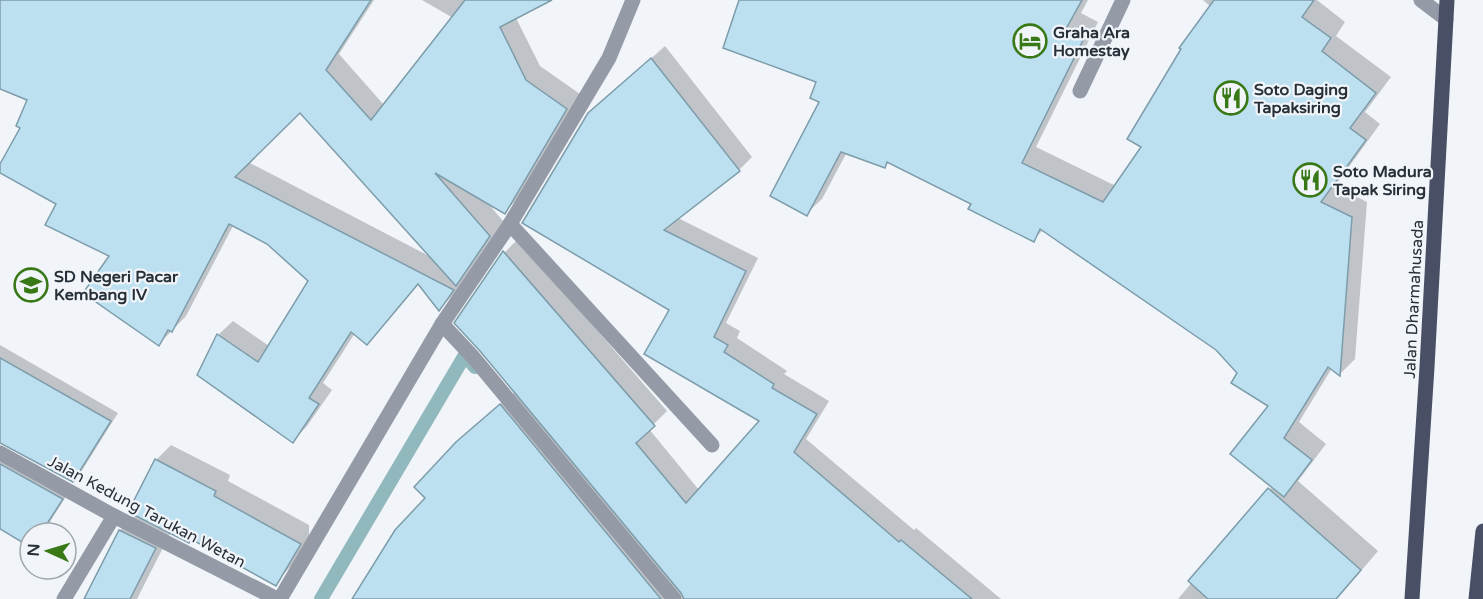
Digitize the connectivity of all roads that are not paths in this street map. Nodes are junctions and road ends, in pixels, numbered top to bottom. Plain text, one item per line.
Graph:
1 (633, 0) edge
2 (1123, 0) edge
3 (1420, 0) edge
4 (1447, 0) edge
5 (1446, 19) junction
6 (1080, 91) dead end
7 (510, 224) junction
8 (442, 324) junction
9 (712, 445) dead end
10 (0, 453) edge
11 (114, 516) junction
12 (1483, 531) edge
13 (64, 599) edge
14 (279, 599) edge
15 (674, 599) edge
16 (1412, 599) edge
17 (1476, 599) edge

1 - 7 street
2 - 6 street
3 - 5 street
4 - 5 main road, Jalan Dharmahusada
5 - 16 main road, Jalan Dharmahusada
7 - 8 street
7 - 9 street
8 - 14 street
8 - 15 street
10 - 11 street, Jalan Kedung Tarukan Wetan
11 - 13 street
11 - 14 street, Jalan Kedung Tarukan Wetan
12 - 17 main road

